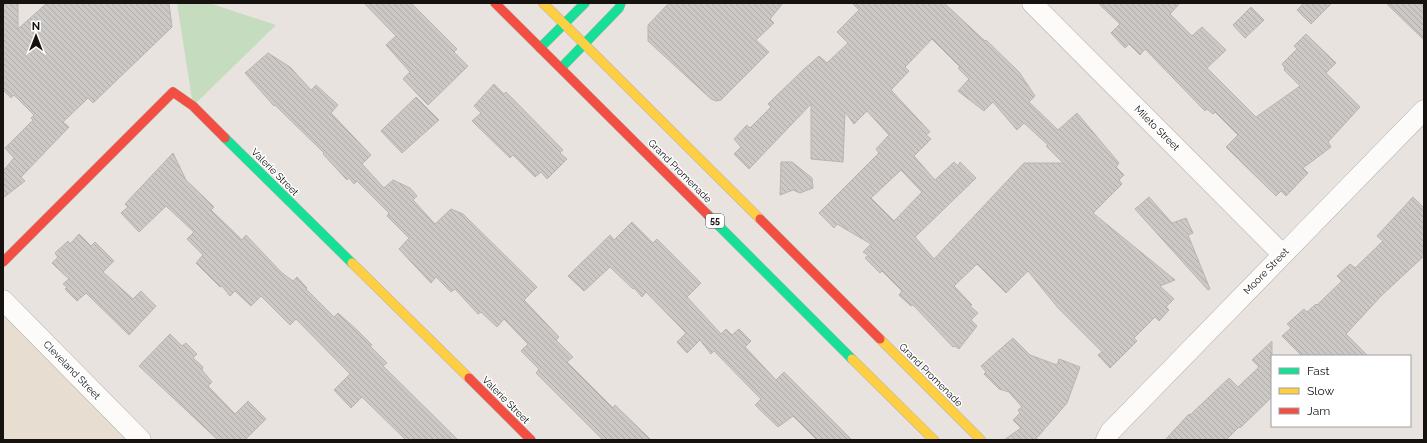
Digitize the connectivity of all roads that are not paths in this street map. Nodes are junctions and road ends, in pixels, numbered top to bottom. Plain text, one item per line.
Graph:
1 (495, 3) edge
2 (543, 3) edge
3 (585, 3) edge
4 (621, 3) edge
5 (1032, 3) edge
6 (563, 23) junction
7 (584, 44) junction
8 (540, 48) junction
9 (561, 68) junction
10 (1424, 110) edge
11 (1282, 254) junction
12 (3, 262) edge
13 (3, 300) edge
14 (1104, 437) edge
15 (141, 440) edge
16 (531, 440) edge
17 (934, 440) edge
18 (981, 440) edge

1 - 8 main road, Grand Promenade / 55
2 - 6 main road, Grand Promenade
3 - 6 main road
4 - 7 main road
5 - 11 street, Mileto Street
6 - 7 main road, Grand Promenade
6 - 8 main road
7 - 9 main road
7 - 18 main road, Grand Promenade
8 - 9 main road, Grand Promenade / 55
9 - 17 main road, Grand Promenade / 55
10 - 11 street, Moore Street
11 - 14 street, Moore Street
12 - 16 main road, Valerie Street
13 - 15 street, Cleveland Street

